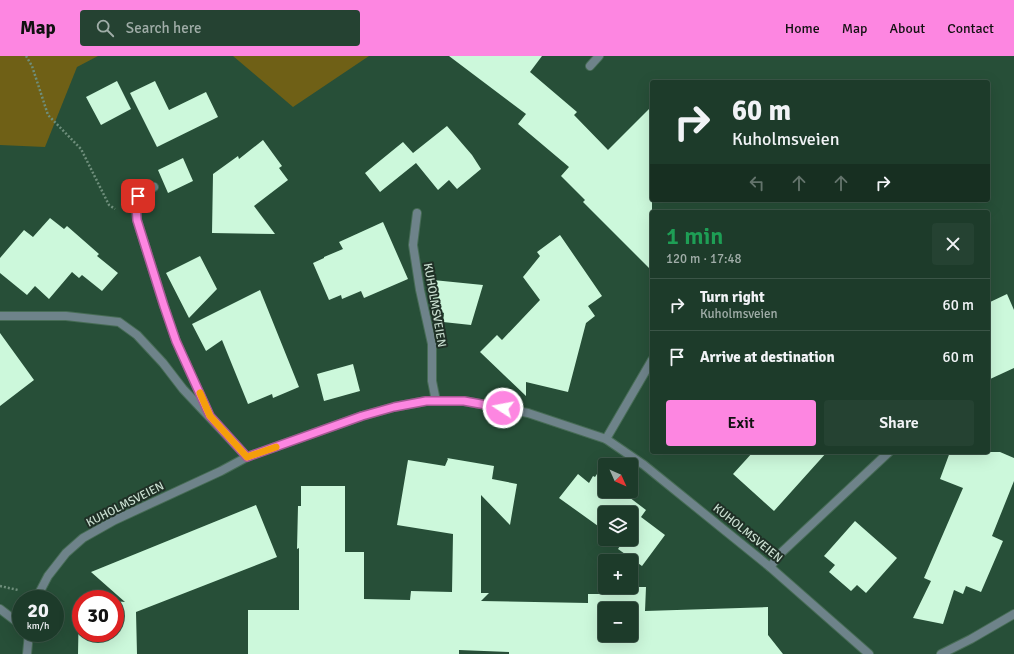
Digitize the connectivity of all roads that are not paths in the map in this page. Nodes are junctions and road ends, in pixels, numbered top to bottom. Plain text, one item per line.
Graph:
1 (598, 56) edge
2 (590, 66) dead end
3 (154, 187) dead end
4 (417, 213) dead end
5 (0, 316) edge
6 (650, 363) edge
7 (436, 401) junction
8 (210, 416) junction
9 (606, 439) junction
10 (887, 454) edge
11 (247, 457) junction
12 (770, 566) junction
13 (41, 590) edge
14 (0, 609) edge
15 (1014, 614) edge
16 (12, 618) edge
17 (28, 642) edge
18 (27, 654) edge
19 (869, 654) edge
20 (941, 654) edge

1 - 2 street
3 - 8 street
4 - 7 street, KUHOLMSVEIEN
5 - 8 street
6 - 9 street
7 - 9 street, KUHOLMSVEIEN
7 - 11 street, KUHOLMSVEIEN
8 - 11 street
9 - 12 street, KUHOLMSVEIEN
10 - 12 street
11 - 13 street, KUHOLMSVEIEN
12 - 19 street, KUHOLMSVEIEN
14 - 16 street
15 - 20 street
17 - 18 street

